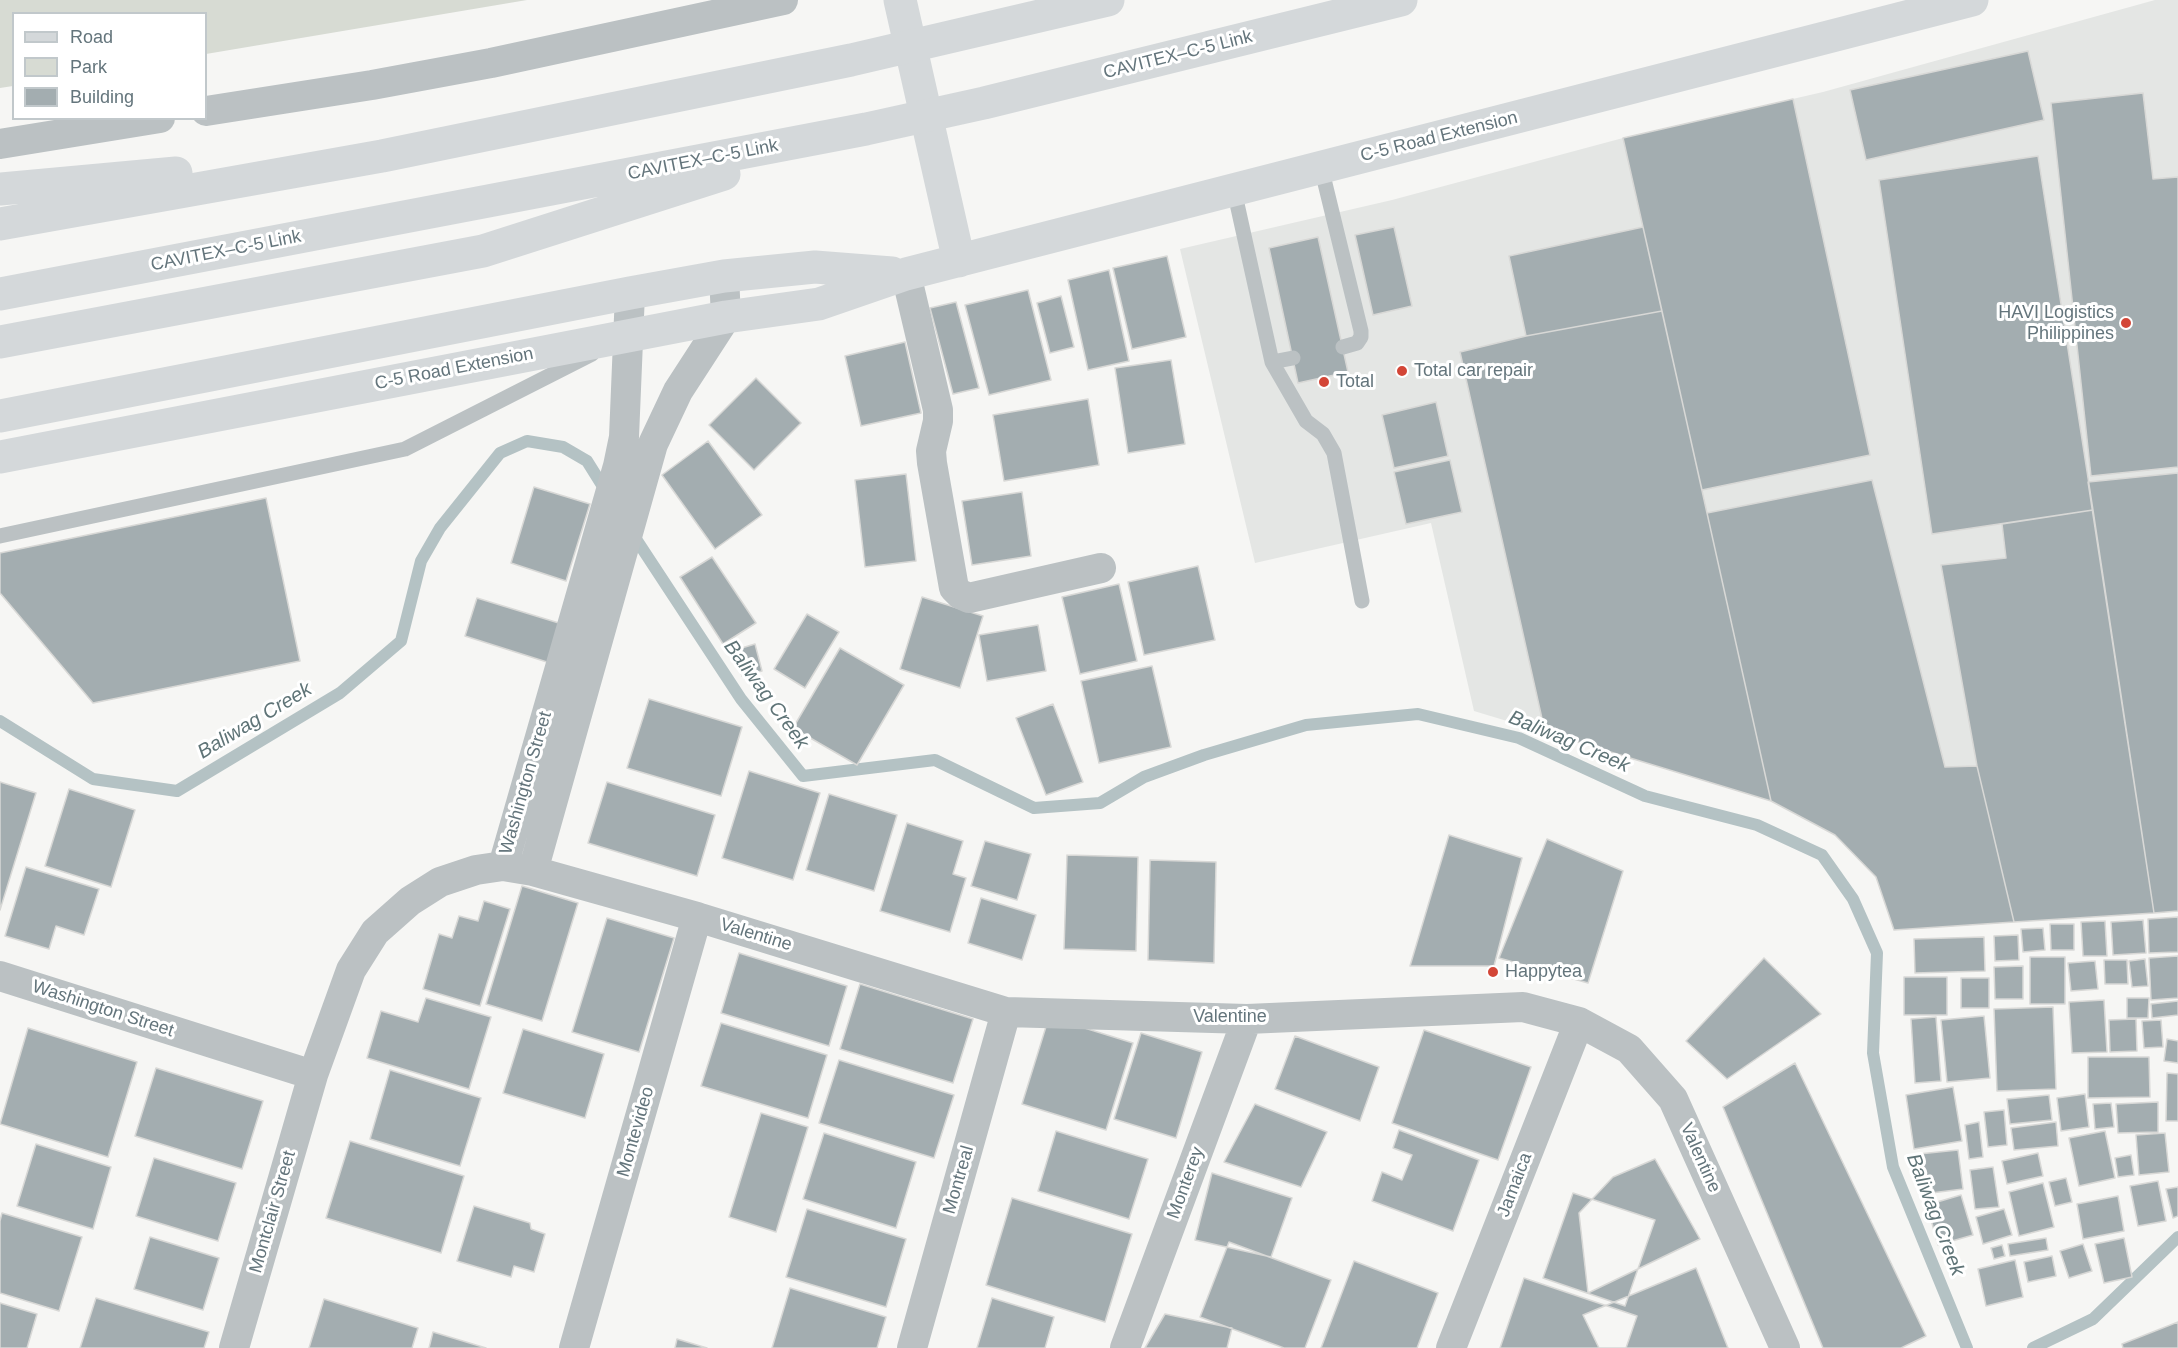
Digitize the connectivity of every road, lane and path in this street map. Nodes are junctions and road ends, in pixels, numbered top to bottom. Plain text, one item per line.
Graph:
1 (783, 0) edge
2 (900, 0) edge
3 (1108, 0) edge
4 (1401, 0) edge
5 (1972, 0) edge
6 (207, 111) edge
7 (148, 120) edge
8 (866, 129) junction
9 (0, 144) edge
10 (382, 156) junction
11 (1321, 167) junction
12 (0, 189) edge
13 (1234, 190) junction
14 (0, 224) edge
15 (959, 261) junction
16 (906, 274) junction
17 (724, 276) junction
18 (630, 293) junction
19 (0, 294) edge
20 (726, 317) junction
21 (627, 336) junction
22 (0, 342) edge
23 (1342, 347) dead end
24 (1293, 358) dead end
25 (1272, 362) junction
26 (0, 416) edge
27 (0, 457) edge
28 (631, 469) junction
29 (0, 536) edge
30 (608, 552) junction
31 (1101, 568) dead end
32 (1362, 601) dead end
33 (503, 866) junction
34 (533, 871) junction
35 (697, 917) junction
36 (0, 976) edge
37 (1006, 1012) junction
38 (1247, 1019) junction
39 (1580, 1022) junction
40 (313, 1076) junction
41 (234, 1348) edge
42 (574, 1348) edge
43 (912, 1348) edge
44 (1125, 1348) edge
45 (1451, 1348) edge
46 (1785, 1348) edge

1 - 6 street
2 - 15 main road
3 - 10 main road
4 - 8 main road, CAVITEX–C-5 Link
5 - 11 main road, C-5 Road Extension
7 - 9 street
8 - 19 main road, CAVITEX–C-5 Link
8 - 22 main road
10 - 12 main road
10 - 14 main road
11 - 13 main road, C-5 Road Extension
11 - 23 lane
13 - 15 main road, C-5 Road Extension
13 - 25 lane
15 - 16 main road, C-5 Road Extension
16 - 17 main road, C-5 Road Extension
16 - 20 main road, C-5 Road Extension
16 - 31 street
17 - 18 main road, C-5 Road Extension
17 - 20 street
18 - 21 street, Washington Street
18 - 26 main road, C-5 Road Extension
20 - 21 main road, C-5 Road Extension
20 - 28 street, Washington Street
21 - 27 main road, C-5 Road Extension
21 - 28 street, Washington Street
21 - 29 lane
24 - 25 lane
25 - 32 lane
28 - 30 street, Washington Street
30 - 33 street, Washington Street
30 - 34 street, Washington Street
33 - 34 street, Valentine
33 - 40 street, Washington Street
34 - 35 street, Valentine
35 - 37 street, Valentine
35 - 42 street, Montevideo
36 - 40 street, Washington Street
37 - 38 street, Valentine
37 - 43 street, Montreal
38 - 39 street, Valentine
38 - 44 street, Monterey
39 - 45 street, Jamaica
39 - 46 street, Valentine
40 - 41 street, Montclair Street

